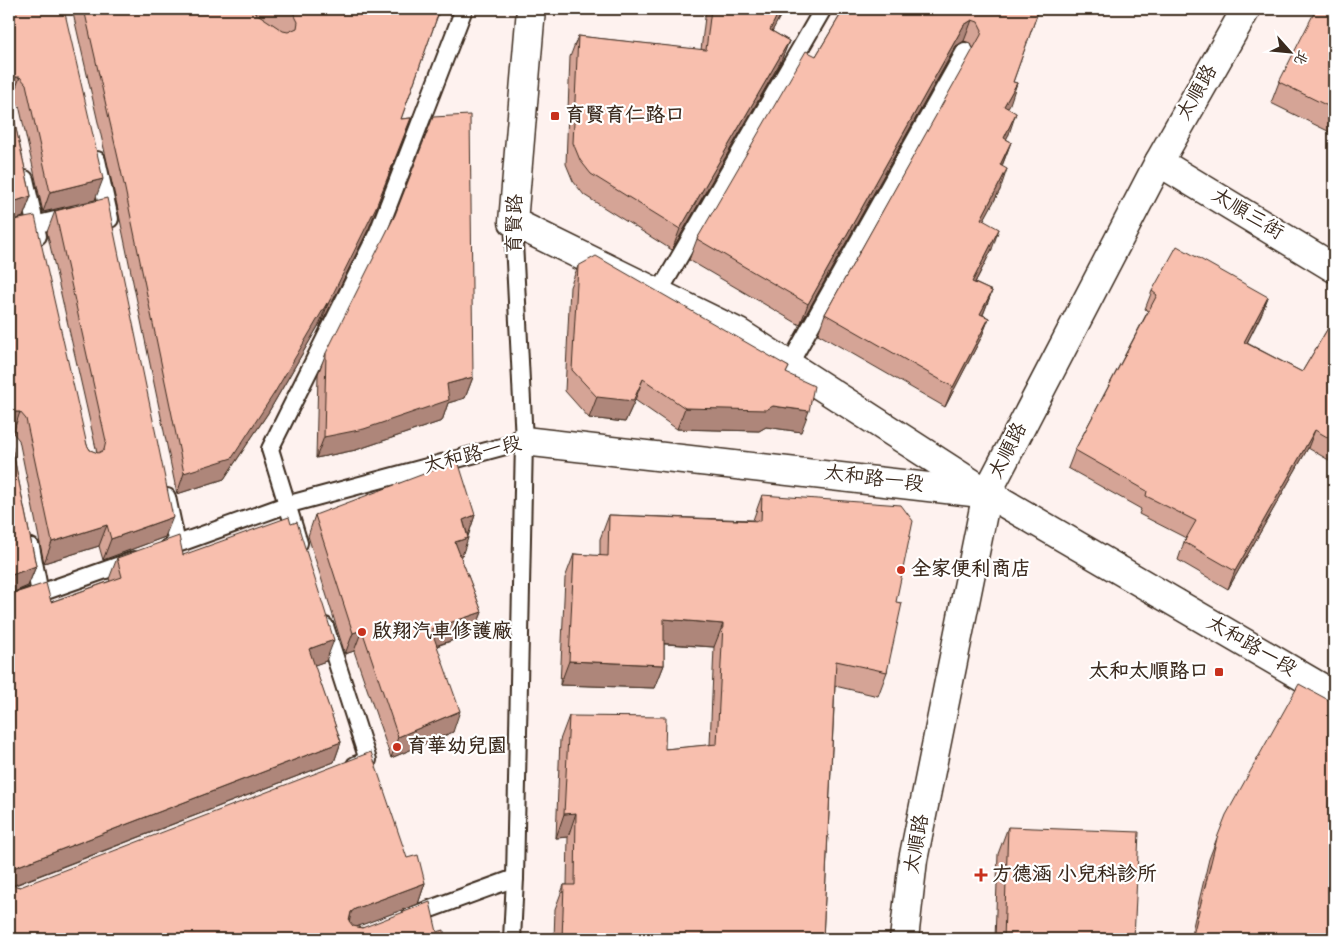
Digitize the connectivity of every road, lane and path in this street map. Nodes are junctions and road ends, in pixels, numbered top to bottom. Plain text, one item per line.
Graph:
1 (464, 9) edge
2 (531, 9) edge
3 (823, 9) edge
4 (1246, 9) edge
5 (964, 51) edge
6 (92, 141) edge
7 (21, 162) edge
8 (1159, 162) junction
9 (108, 206) junction
10 (513, 222) junction
11 (35, 226) junction
12 (9, 231) edge
13 (114, 236) edge
14 (42, 255) edge
15 (1334, 268) edge
16 (658, 294) junction
17 (789, 365) junction
18 (524, 440) junction
19 (163, 477) edge
20 (987, 493) junction
21 (286, 505) junction
22 (26, 527) edge
23 (177, 544) junction
24 (304, 562) edge
25 (40, 593) junction
26 (9, 604) edge
27 (320, 609) edge
28 (1334, 695) edge
29 (341, 771) edge
30 (516, 878) junction
31 (394, 923) edge
32 (512, 939) edge
33 (904, 939) edge

1 - 21 lane
2 - 10 street, 育賢路
3 - 16 lane
4 - 8 street, 太順路
5 - 17 lane
6 - 9 lane
7 - 11 lane
8 - 15 street, 太順三街
8 - 20 street, 太順路
9 - 11 lane
9 - 13 lane
10 - 16 street, 太和路一段
10 - 18 lane, 育賢路
11 - 12 lane
11 - 14 lane
16 - 17 street, 太和路一段
17 - 20 street, 太和路一段
18 - 20 street, 太和路一段
18 - 21 lane, 太和路一段
18 - 30 lane, 育賢路
19 - 23 lane
20 - 28 street, 太和路一段
20 - 33 street, 太順路
21 - 23 lane, 太和路一段
21 - 24 lane
22 - 25 lane
23 - 25 lane, 太和路一段
25 - 26 lane, 太和路一段
27 - 29 lane
30 - 31 lane
30 - 32 lane, 育賢路

